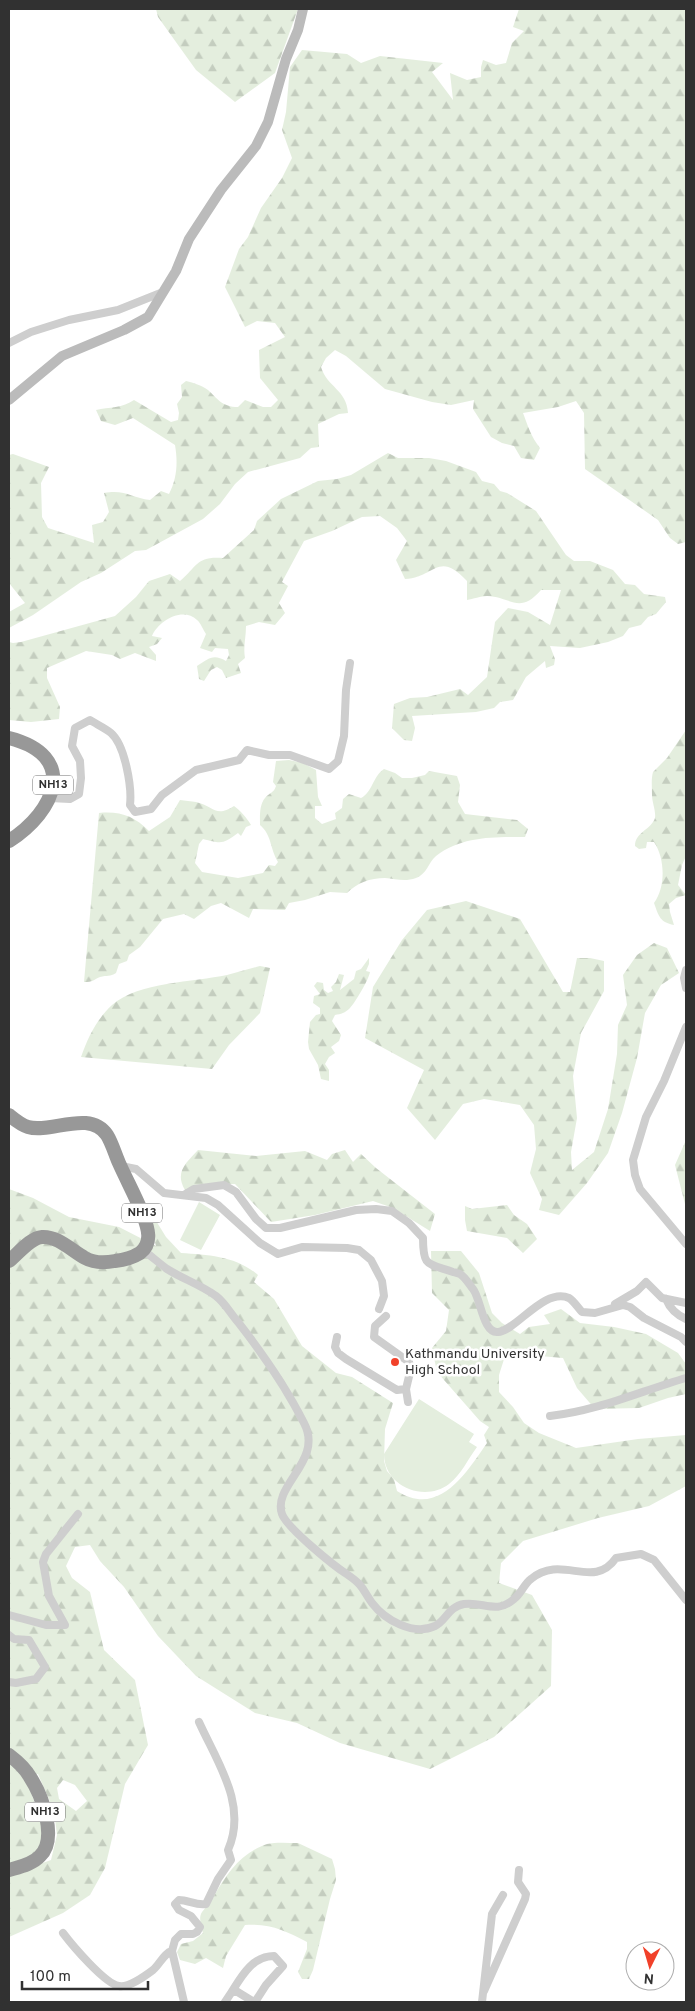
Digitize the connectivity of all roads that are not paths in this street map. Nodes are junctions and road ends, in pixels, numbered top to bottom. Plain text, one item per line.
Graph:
1 (303, 9) edge
2 (163, 292) junction
3 (9, 343) edge
4 (9, 400) edge
5 (350, 663) dead end
6 (9, 738) edge
7 (50, 798) junction
8 (9, 841) edge
9 (686, 970) edge
10 (686, 988) edge
11 (686, 1027) edge
12 (9, 1115) edge
13 (121, 1166) junction
14 (184, 1195) junction
15 (686, 1244) edge
16 (143, 1250) junction
17 (9, 1261) edge
18 (666, 1299) junction
19 (686, 1303) edge
20 (379, 1309) dead end
21 (602, 1311) junction
22 (386, 1316) dead end
23 (686, 1319) edge
24 (337, 1337) dead end
25 (686, 1342) edge
26 (686, 1378) edge
27 (406, 1389) junction
28 (408, 1402) dead end
29 (550, 1416) dead end
30 (78, 1514) dead end
31 (686, 1600) edge
32 (9, 1615) edge
33 (9, 1635) edge
34 (9, 1682) edge
35 (199, 1722) dead end
36 (9, 1755) edge
37 (9, 1870) edge
38 (519, 1870) dead end
39 (503, 1895) dead end
40 (63, 1933) dead end
41 (172, 1951) junction
42 (484, 1991) junction
43 (231, 1992) junction
44 (184, 2002) edge
45 (225, 2002) edge
46 (255, 2002) edge
47 (482, 2002) edge

1 - 2 street
2 - 3 street
2 - 4 street
5 - 7 street
6 - 7 highway, NH13
7 - 8 highway, NH13
9 - 10 street
11 - 15 street
12 - 13 highway, NH13
13 - 14 street
13 - 16 highway, NH13
14 - 20 street
14 - 21 street
16 - 17 highway
16 - 31 street
18 - 19 street
18 - 21 street
18 - 23 street
21 - 25 street
22 - 27 street
24 - 27 street
26 - 29 street
27 - 28 street
30 - 32 street
33 - 34 street
35 - 41 street
36 - 37 highway, NH13
38 - 42 street
39 - 42 street
40 - 41 street
41 - 44 street
42 - 47 street
43 - 45 street
43 - 46 street
43 - 46 street

